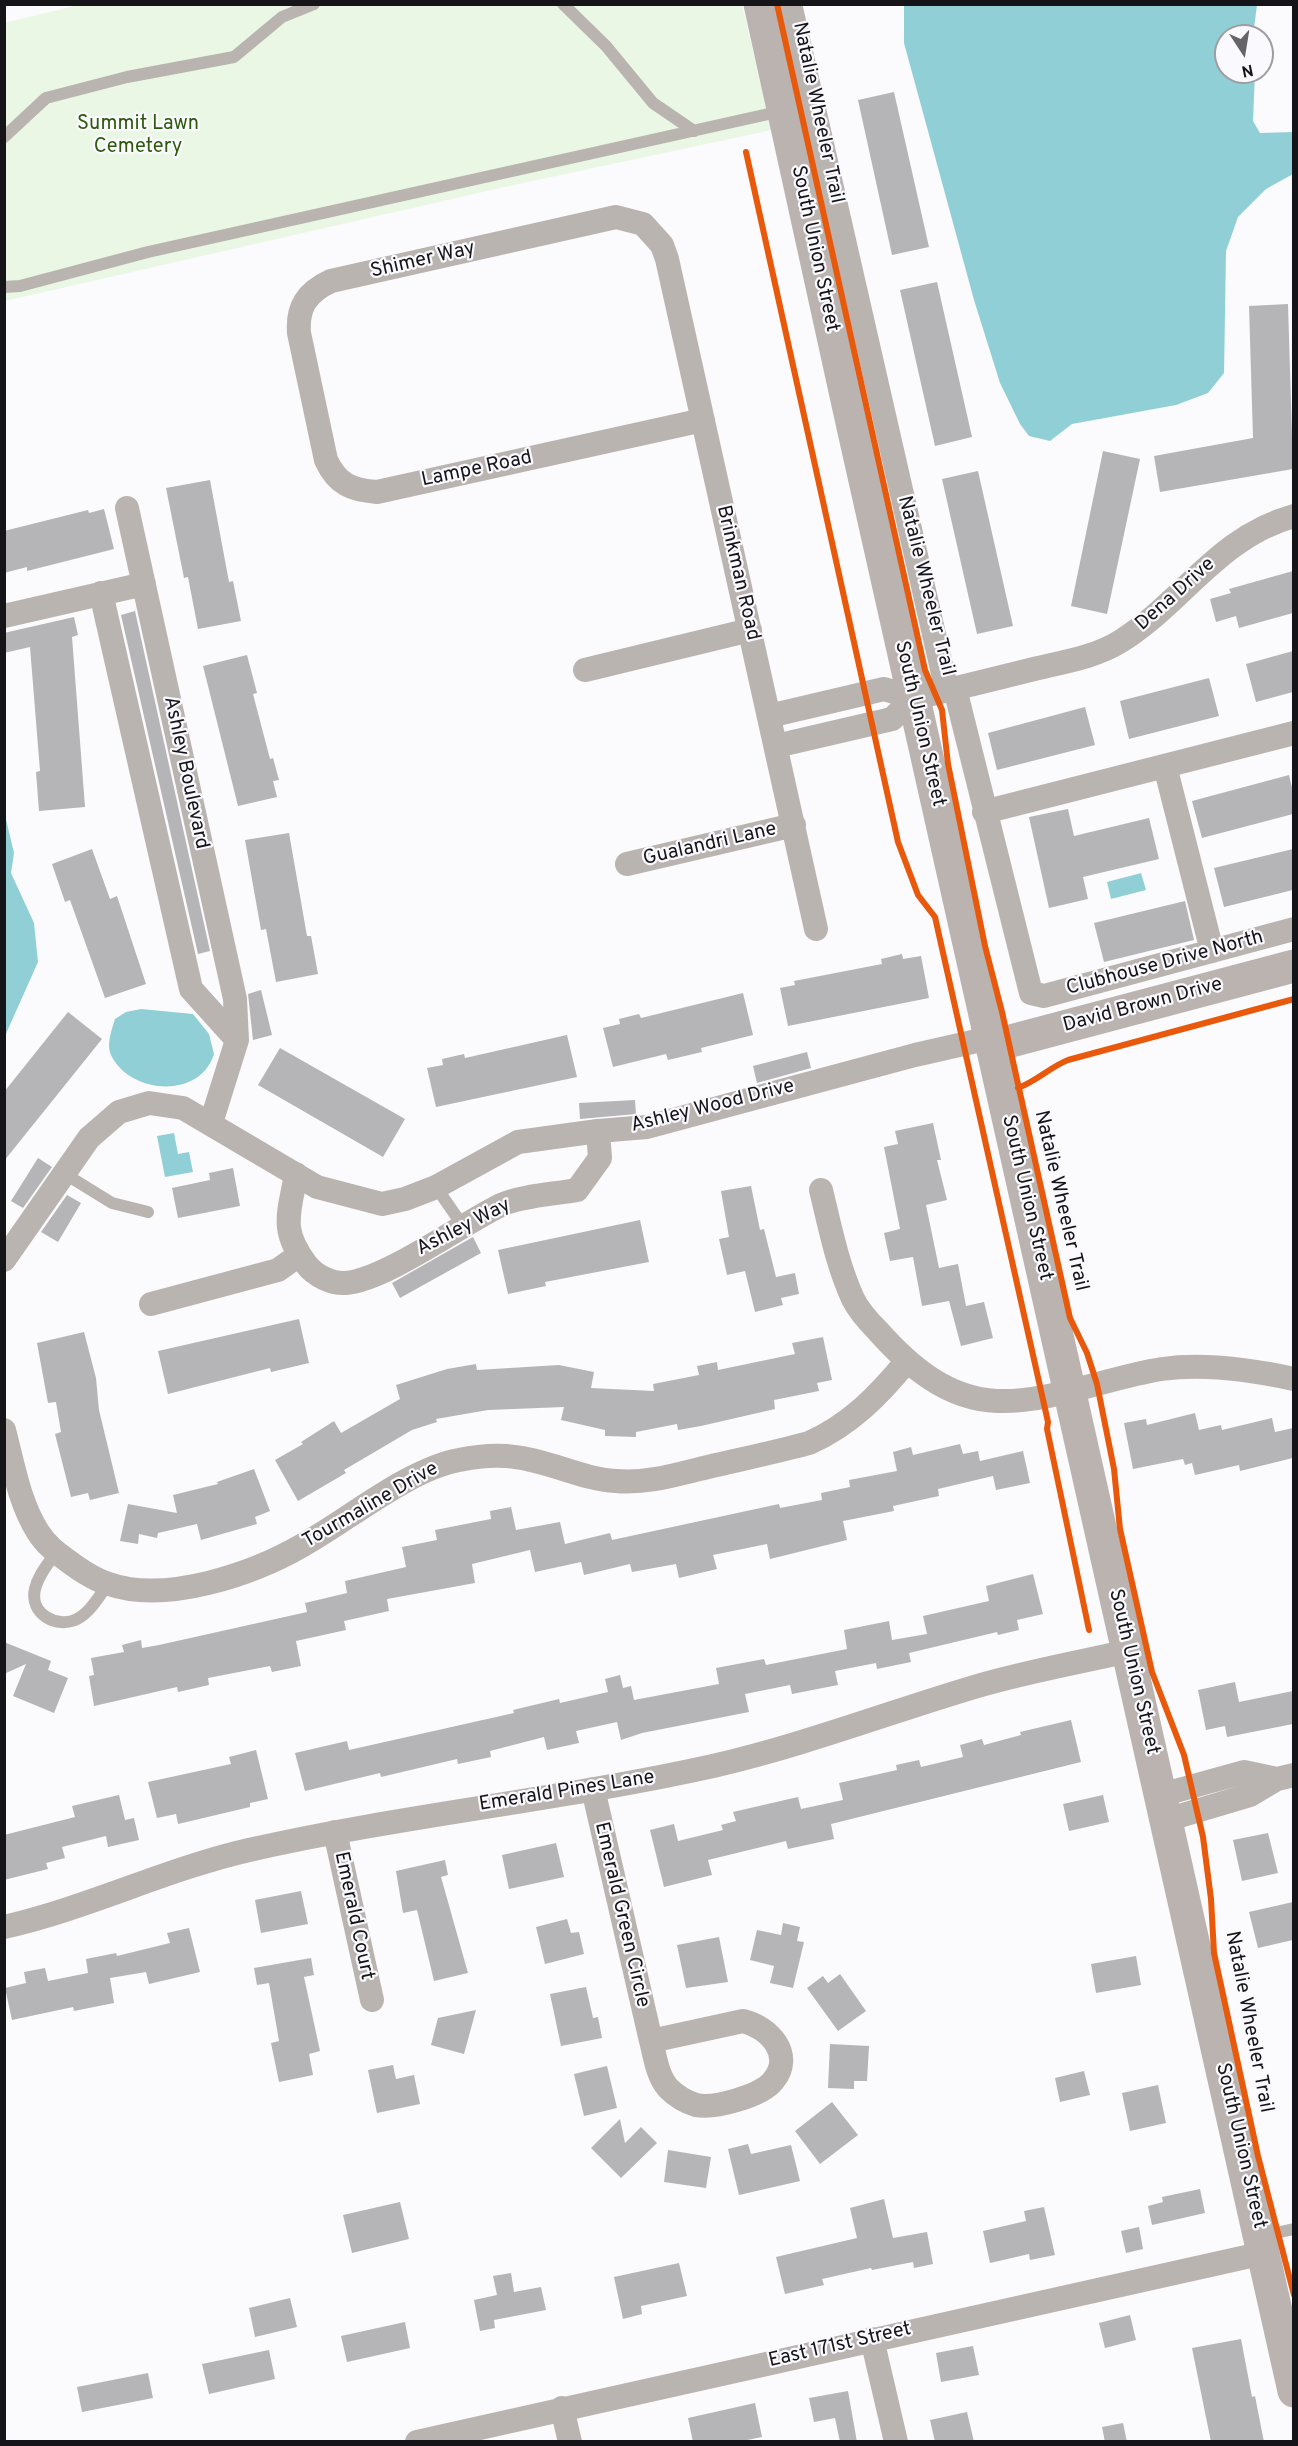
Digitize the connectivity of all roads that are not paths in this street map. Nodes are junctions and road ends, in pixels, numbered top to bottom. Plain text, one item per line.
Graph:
1 (314, 4) edge
2 (563, 4) edge
3 (775, 6) edge
4 (783, 111) junction
5 (694, 131) junction
6 (4, 137) edge
7 (643, 224) joint
8 (4, 287) edge
9 (312, 397) joint
10 (703, 420) junction
11 (127, 508) dead end
12 (1293, 516) edge
13 (144, 584) junction
14 (101, 593) junction
15 (4, 616) edge
16 (750, 630) junction
17 (585, 670) dead end
18 (951, 690) junction
19 (914, 698) junction
20 (770, 716) junction
21 (1293, 733) edge
22 (776, 747) junction
23 (1165, 766) junction
24 (984, 812) junction
25 (794, 825) junction
26 (627, 864) dead end
27 (816, 929) dead end
28 (1293, 929) edge
29 (1293, 966) edge
30 (1217, 968) junction
31 (1037, 996) joint
32 (237, 1040) junction
33 (991, 1042) junction
34 (211, 1123) junction
35 (598, 1131) junction
36 (66, 1174) junction
37 (296, 1174) junction
38 (436, 1187) junction
39 (821, 1190) dead end
40 (148, 1212) dead end
41 (463, 1226) junction
42 (299, 1255) junction
43 (4, 1260) edge
44 (151, 1304) dead end
45 (907, 1360) junction
46 (1293, 1379) edge
47 (1069, 1389) junction
48 (4, 1430) edge
49 (56, 1552) junction
50 (108, 1584) junction
51 (1129, 1651) junction
52 (1285, 1777) edge
53 (593, 1789) junction
54 (1163, 1808) junction
55 (335, 1832) junction
56 (4, 1927) edge
57 (372, 2000) dead end
58 (651, 2041) junction
59 (1293, 2229) edge
60 (1262, 2245) junction
61 (872, 2339) junction
62 (1288, 2341) edge
63 (1293, 2391) edge
64 (562, 2408) junction
65 (417, 2442) edge
66 (570, 2442) edge
67 (896, 2442) edge

1 - 6 lane
2 - 5 lane
3 - 4 street, South Union Street
3 - 18 street, South Union Street
4 - 5 lane
4 - 19 street, South Union Street
5 - 8 lane
7 - 9 street, Shimer Way
7 - 10 street, Brinkman Road
9 - 10 street, Lampe Road
10 - 16 street, Brinkman Road
11 - 13 street, Ashley Boulevard
12 - 18 street, Dena Drive
13 - 14 street
13 - 32 street, Ashley Boulevard
14 - 15 street
14 - 32 street, Ashley Boulevard
16 - 17 street
16 - 20 street, Brinkman Road
18 - 19 street, Dena Drive
18 - 24 street, South Union Street
19 - 20 street
19 - 22 street
19 - 33 street, South Union Street
20 - 22 street, Brinkman Road
21 - 23 street
22 - 25 street, Brinkman Road
23 - 24 street
23 - 30 street
24 - 31 street, South Union Street
25 - 26 street, Gualandri Lane
25 - 27 street, Brinkman Road
28 - 30 street, Clubhouse Drive North
29 - 30 street, David Brown Drive
30 - 31 street, Clubhouse Drive North
30 - 33 street, David Brown Drive
32 - 34 street, Ashley Boulevard
33 - 35 street, Ashley Wood Drive
33 - 47 street, South Union Street
34 - 36 street, Ashley Wood Drive
34 - 37 street, Ashley Wood Drive
35 - 38 street, Ashley Wood Drive
35 - 41 street, Ashley Way
36 - 40 lane
36 - 43 street, Ashley Wood Drive
37 - 38 street, Ashley Wood Drive
37 - 42 street, Ashley Way
38 - 41 lane
39 - 45 street
41 - 42 street, Ashley Way
42 - 44 street
45 - 47 street
45 - 50 street, Tourmaline Drive
46 - 47 street
47 - 51 street, South Union Street
48 - 49 street, Tourmaline Drive
49 - 50 street, Tourmaline Drive
49 - 50 lane
51 - 53 street, Emerald Pines Lane
51 - 54 street, South Union Street
52 - 54 street
53 - 55 street, Emerald Pines Lane
53 - 58 street, Emerald Green Circle
54 - 60 street, South Union Street
55 - 56 street, Emerald Pines Lane
55 - 57 street, Emerald Court
58 - 58 street, Emerald Green Circle
59 - 60 lane
60 - 61 street, East 171st Street
60 - 62 street, South Union Street
61 - 64 street, East 171st Street
61 - 67 street
62 - 63 street, South Union Street
64 - 65 street, East 171st Street
64 - 66 street

